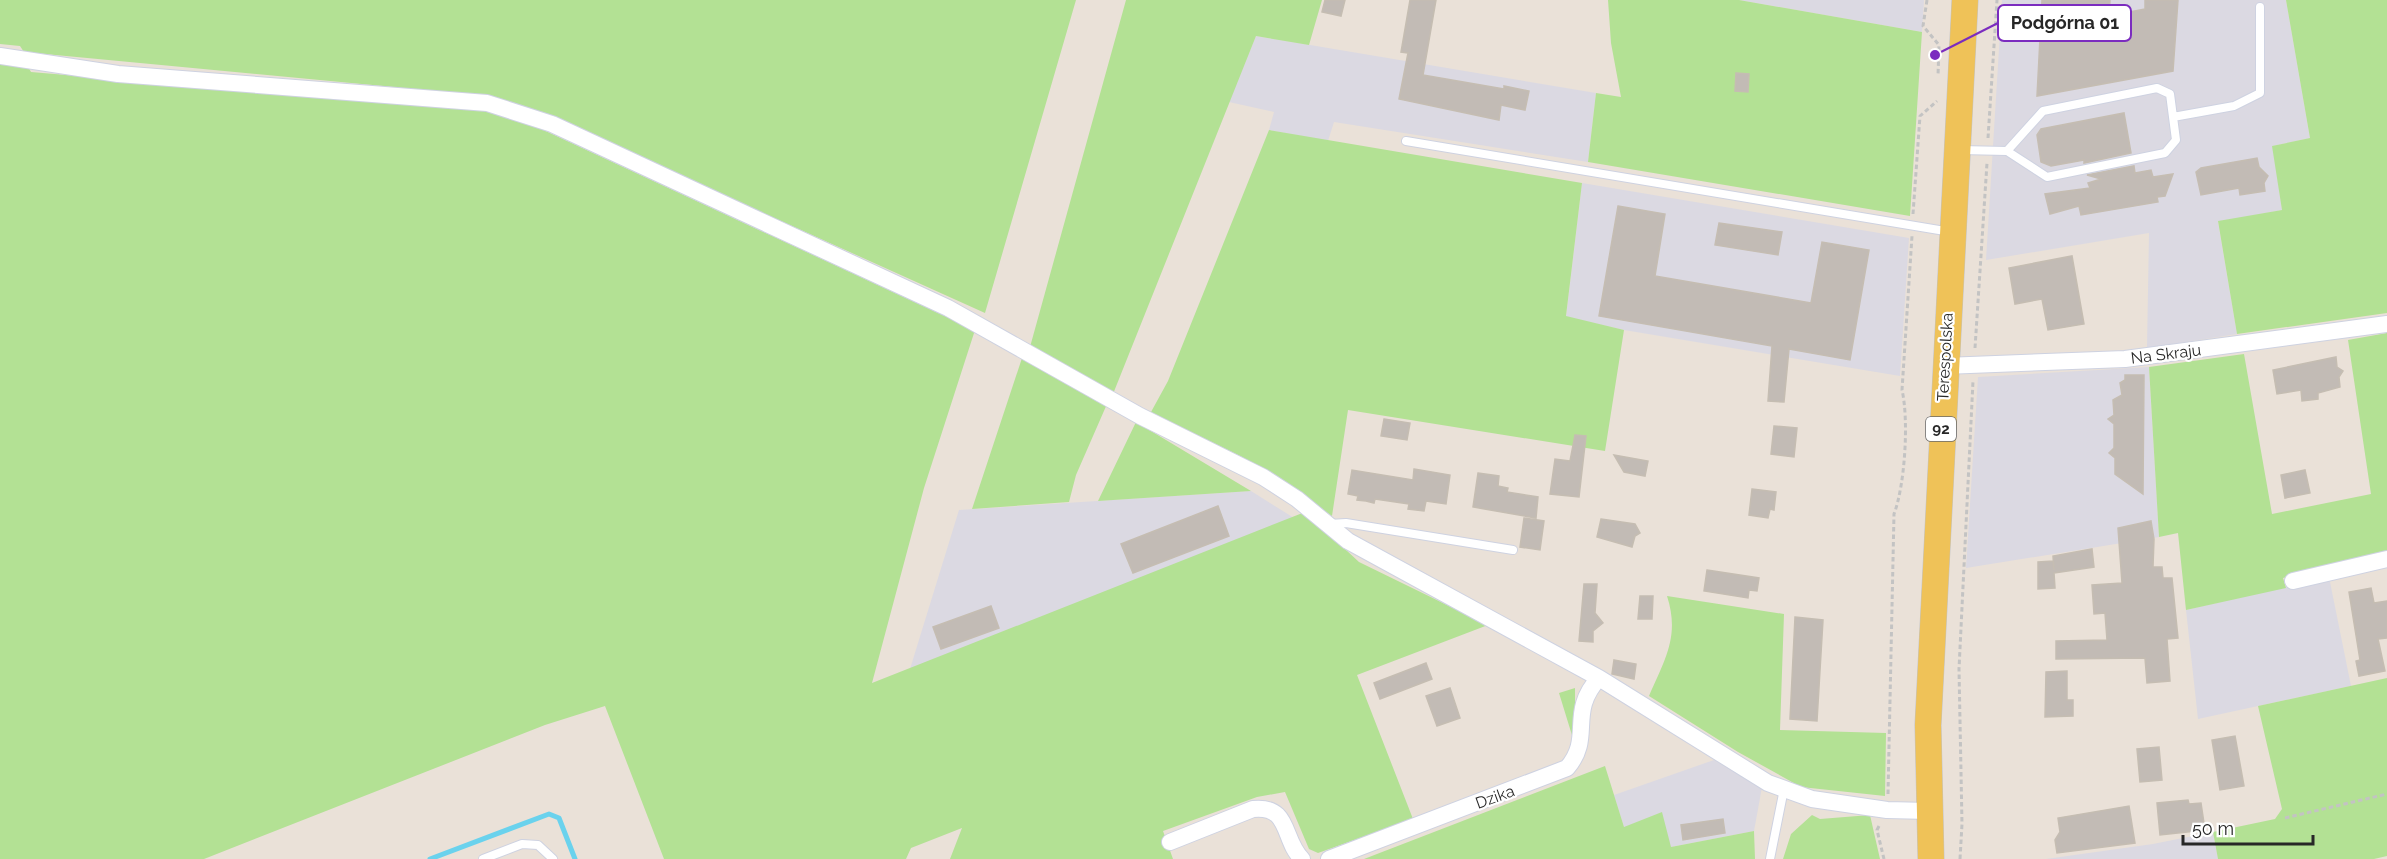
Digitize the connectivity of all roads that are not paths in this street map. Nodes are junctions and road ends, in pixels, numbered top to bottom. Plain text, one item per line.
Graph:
1 (1965, 0) edge
2 (2260, 7) dead end
3 (0, 56) edge
4 (2173, 117) junction
5 (1406, 141) dead end
6 (1956, 150) junction
7 (2007, 151) junction
8 (1952, 232) junction
9 (2387, 324) edge
10 (1944, 366) junction
11 (1325, 524) junction
12 (1513, 550) dead end
13 (2387, 559) edge
14 (2293, 581) dead end
15 (1599, 678) junction
16 (1784, 789) junction
17 (1929, 811) junction
18 (1170, 842) dead end
19 (483, 859) edge
20 (553, 859) edge
21 (1302, 859) edge
22 (1329, 859) edge
23 (1770, 859) edge
24 (1931, 859) edge

1 - 6 main road, Terespolska / 92
2 - 4 lane
3 - 11 street
4 - 7 lane
4 - 7 lane
5 - 8 lane
6 - 7 lane
6 - 8 main road, Terespolska / 92
8 - 10 main road, Terespolska / 92
9 - 10 street, Na Skraju
10 - 17 main road, Terespolska / 92
11 - 12 lane
11 - 15 street
13 - 14 street
15 - 16 street
15 - 22 street, Dzika
16 - 17 street
16 - 23 lane
17 - 24 main road, Terespolska / 92
18 - 21 street
19 - 20 lane

